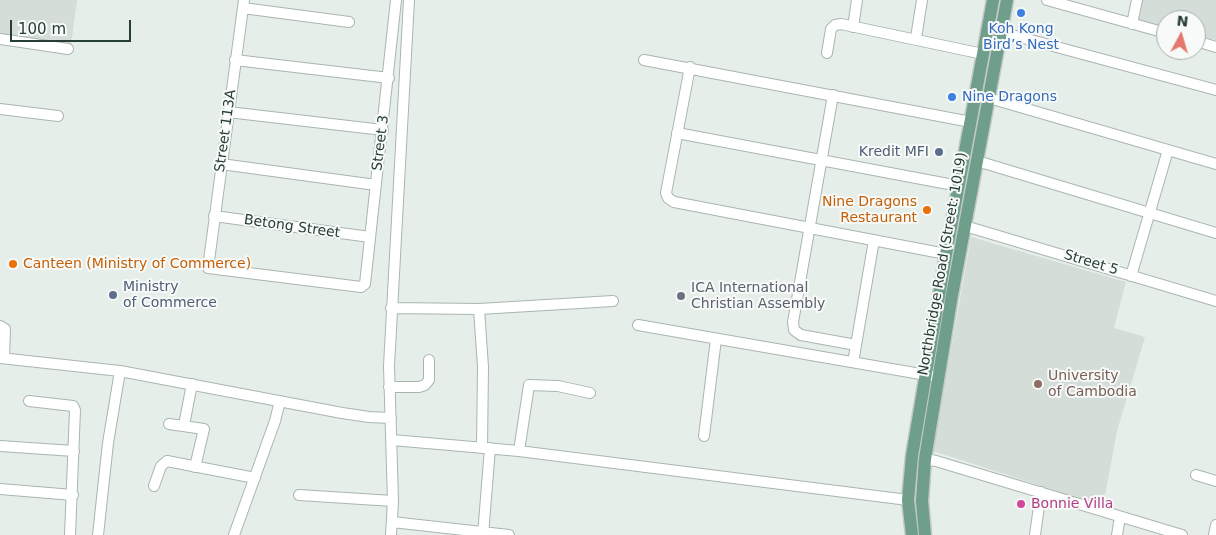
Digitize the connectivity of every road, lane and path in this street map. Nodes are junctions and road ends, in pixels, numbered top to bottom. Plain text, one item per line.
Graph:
1 (396, 0) edge
2 (409, 0) edge
3 (857, 0) edge
4 (922, 0) edge
5 (994, 0) edge
6 (1007, 0) edge
7 (1047, 0) edge
8 (1137, 0) edge
9 (1072, 3) edge
10 (243, 4) edge
11 (349, 22) dead end
12 (1132, 24) junction
13 (853, 26) junction
14 (1156, 30) edge
15 (1001, 32) junction
16 (916, 38) junction
17 (0, 39) edge
18 (68, 49) dead end
19 (827, 53) dead end
20 (983, 54) junction
21 (235, 60) junction
22 (644, 60) dead end
23 (690, 67) junction
24 (389, 78) junction
25 (1216, 90) edge
26 (833, 95) junction
27 (989, 98) junction
28 (0, 109) edge
29 (228, 112) junction
30 (58, 116) dead end
31 (971, 122) junction
32 (383, 130) junction
33 (677, 133) junction
34 (1168, 150) junction
35 (822, 160) junction
36 (977, 161) junction
37 (221, 164) junction
38 (1216, 164) edge
39 (376, 185) junction
40 (959, 186) junction
41 (1149, 213) junction
42 (214, 216) junction
43 (965, 226) junction
44 (810, 228) junction
45 (1216, 233) edge
46 (370, 237) junction
47 (874, 240) junction
48 (946, 254) junction
49 (1131, 276) junction
50 (364, 286) joint
51 (613, 301) dead end
52 (1216, 301) edge
53 (391, 308) junction
54 (479, 308) junction
55 (638, 325) dead end
56 (0, 326) edge
57 (716, 339) junction
58 (856, 345) junction
59 (2, 358) edge
60 (429, 360) dead end
61 (853, 360) junction
62 (120, 371) junction
63 (925, 375) junction
64 (938, 377) junction
65 (192, 384) junction
66 (389, 387) junction
67 (590, 393) dead end
68 (29, 401) dead end
69 (280, 401) junction
70 (391, 418) junction
71 (169, 424) dead end
72 (184, 425) junction
73 (704, 436) dead end
74 (392, 440) junction
75 (0, 446) edge
76 (486, 448) junction
77 (74, 451) junction
78 (519, 451) junction
79 (925, 459) junction
80 (195, 467) junction
81 (1196, 475) dead end
82 (255, 478) junction
83 (1216, 481) edge
84 (154, 486) dead end
85 (0, 488) edge
86 (1041, 492) junction
87 (73, 495) junction
88 (300, 495) dead end
89 (908, 500) junction
90 (393, 501) junction
91 (1120, 517) junction
92 (392, 522) junction
93 (1216, 525) edge
94 (483, 534) edge
95 (70, 535) edge
96 (98, 535) edge
97 (234, 535) edge
98 (391, 535) edge
99 (509, 535) edge
100 (912, 535) edge
101 (926, 535) edge
102 (1035, 535) edge
103 (1117, 535) edge
104 (1182, 535) edge
105 (1214, 535) edge

1 - 24 street, Street 3
2 - 53 street
3 - 13 street
4 - 16 street
5 - 20 main road, Northbridge Road (Street: 1019)
6 - 15 main road, Northbridge Road (Street: 1019)
7 - 9 street
8 - 12 street
9 - 12 street
10 - 11 street
10 - 21 street, Street 113A
12 - 14 street
13 - 16 street
13 - 19 street
15 - 25 street
15 - 27 main road, Northbridge Road (Street: 1019)
16 - 20 street
17 - 18 street
20 - 31 main road, Northbridge Road (Street: 1019)
21 - 24 street
21 - 29 street, Street 113A
22 - 23 street
23 - 26 street
23 - 33 street
24 - 32 street, Street 3
26 - 31 street
26 - 35 street
27 - 34 street
27 - 36 main road, Northbridge Road (Street: 1019)
28 - 30 street
29 - 32 street
29 - 37 street, Street 113A
31 - 40 main road, Northbridge Road (Street: 1019)
32 - 39 street, Street 3
33 - 35 street
33 - 44 street
34 - 38 street
34 - 41 street
35 - 40 street
35 - 44 street
36 - 41 street
36 - 43 main road, Northbridge Road (Street: 1019)
37 - 39 street
37 - 42 street, Street 113A
39 - 46 street, Street 3
40 - 48 main road, Northbridge Road (Street: 1019)
41 - 45 street
41 - 49 street
42 - 46 street, Betong Street
42 - 50 street, Street 113A
43 - 49 street, Street 5
43 - 64 main road, Northbridge Road (Street: 1019)
44 - 47 street
44 - 58 street
46 - 50 street, Street 3
47 - 48 street
47 - 58 street
48 - 63 main road, Northbridge Road (Street: 1019)
49 - 52 street, Street 5
51 - 54 street
53 - 54 street
53 - 66 street
54 - 76 street
55 - 57 street
56 - 59 street
57 - 61 street
57 - 73 street
58 - 61 street
59 - 62 street
60 - 66 street
61 - 63 street
62 - 65 street
62 - 96 street
63 - 64 street
63 - 89 main road, Northbridge Road (Street: 1019)
64 - 79 main road, Northbridge Road (Street: 1019)
65 - 69 street
65 - 72 street
66 - 70 street
67 - 78 street
68 - 77 street
69 - 70 street
69 - 82 street
70 - 74 street
71 - 72 street
72 - 80 street
74 - 76 street
74 - 90 street
75 - 77 street
76 - 78 street
76 - 94 street
77 - 87 street
78 - 89 street
79 - 86 street
79 - 101 main road, Northbridge Road (Street: 1019)
80 - 82 street
80 - 84 street
81 - 83 street
82 - 97 street
85 - 87 street
86 - 91 street
86 - 102 street
87 - 95 street
88 - 90 street
89 - 100 main road, Northbridge Road (Street: 1019)
90 - 92 street
91 - 103 street
91 - 104 street
92 - 94 street
92 - 98 street
93 - 105 street
94 - 99 street

